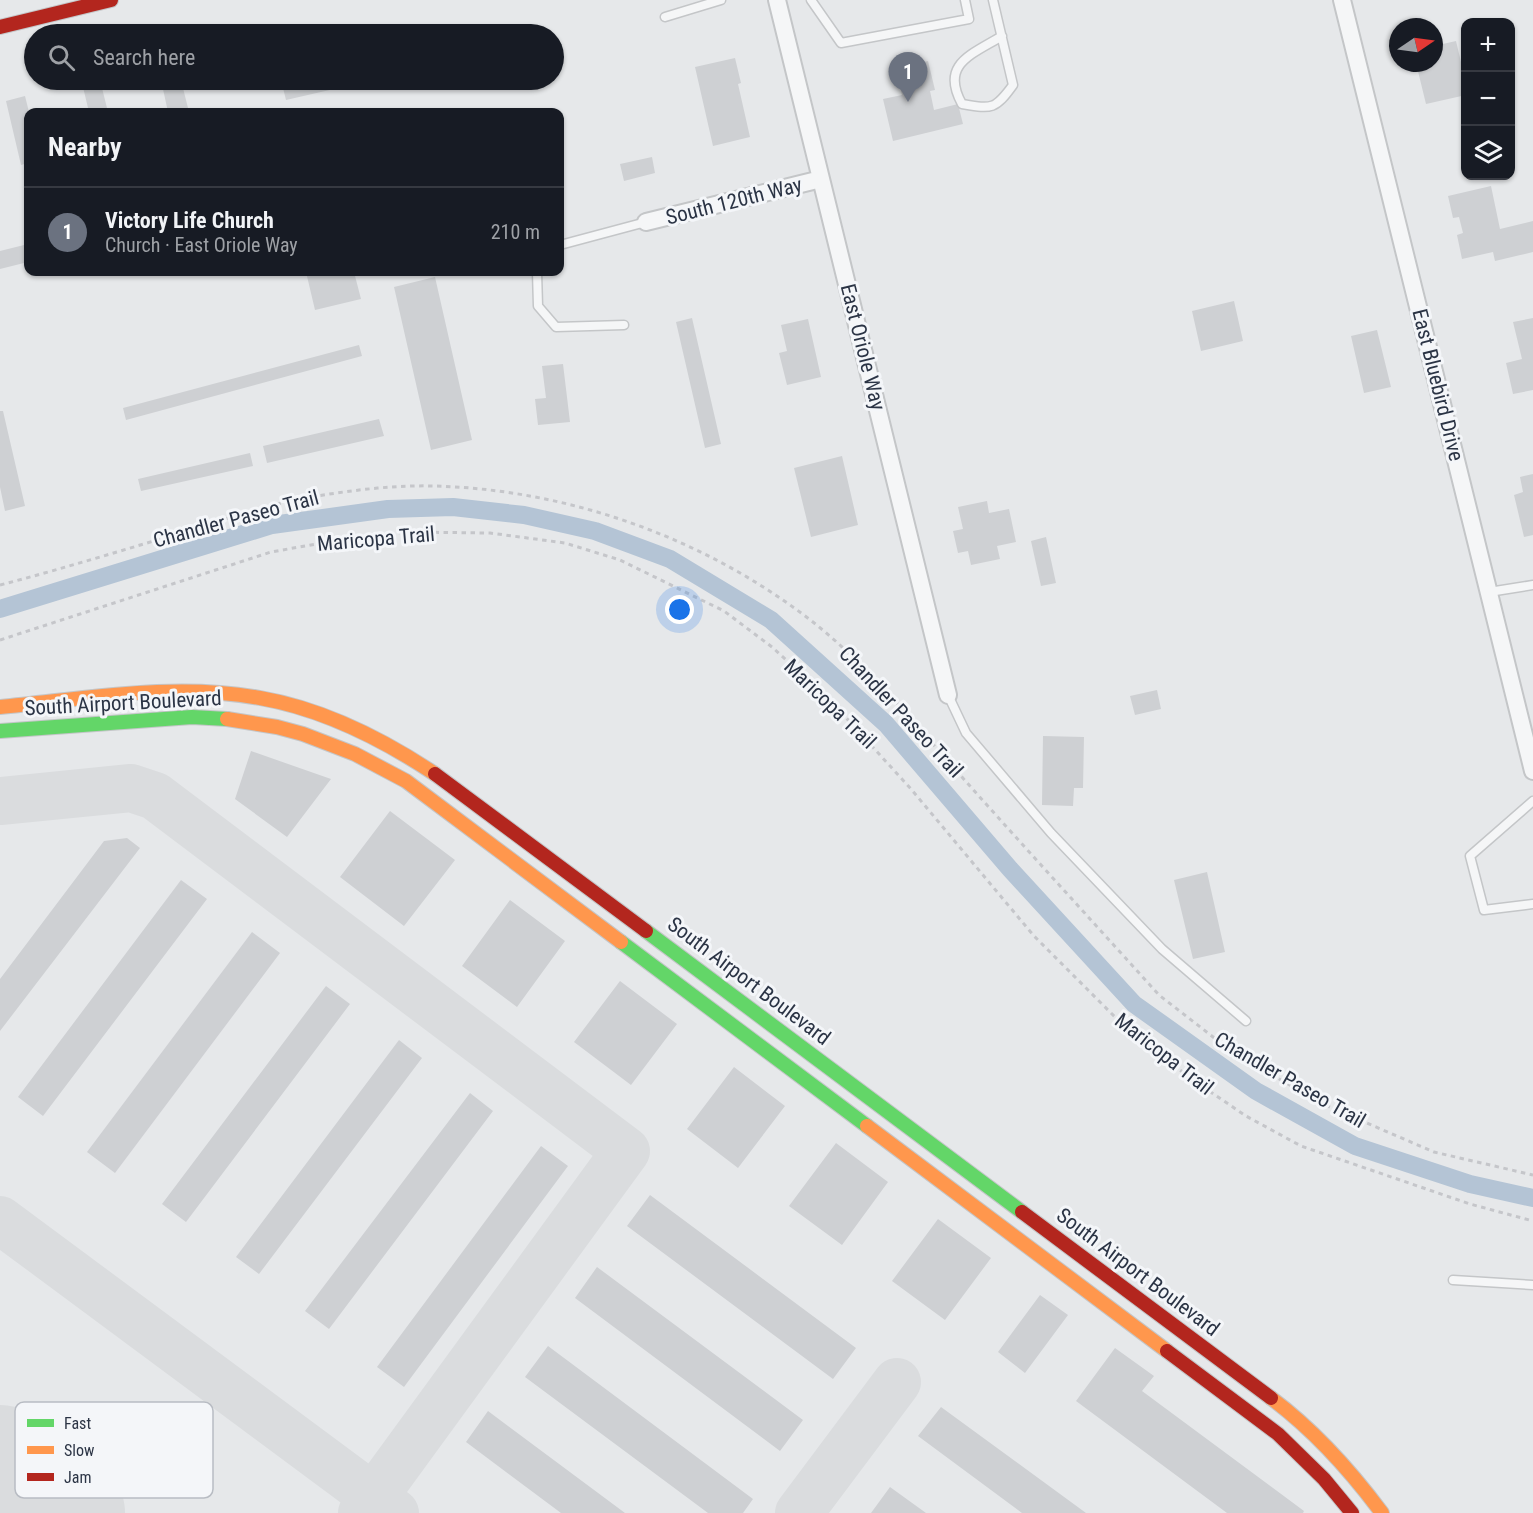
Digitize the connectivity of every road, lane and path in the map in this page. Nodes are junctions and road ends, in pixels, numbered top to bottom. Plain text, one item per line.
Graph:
1 (111, 0) edge
2 (721, 0) edge
3 (777, 0) edge
4 (811, 0) edge
5 (965, 0) edge
6 (993, 0) edge
7 (1342, 0) edge
8 (665, 17) dead end
9 (0, 27) edge
10 (1002, 36) junction
11 (821, 179) junction
12 (646, 222) joint
13 (564, 244) edge
14 (537, 276) edge
15 (624, 325) dead end
16 (0, 585) edge
17 (1533, 585) edge
18 (1489, 592) junction
19 (0, 640) edge
20 (948, 695) joint
21 (104, 698) junction
22 (0, 707) edge
23 (104, 723) junction
24 (0, 731) edge
25 (1533, 771) edge
26 (1533, 801) edge
27 (1533, 904) edge
28 (1246, 1021) dead end
29 (1533, 1175) edge
30 (1533, 1221) edge
31 (1453, 1280) dead end
32 (1533, 1285) edge
33 (1129, 1291) junction
34 (1114, 1310) junction
35 (1352, 1513) edge
36 (1382, 1513) edge

1 - 9 street
2 - 8 lane
3 - 11 street, East Oriole Way
4 - 5 lane
6 - 10 lane
7 - 18 street, East Bluebird Drive
10 - 10 lane
11 - 12 street, South 120th Way
11 - 20 street, East Oriole Way
12 - 13 lane
14 - 15 lane
16 - 29 path, Chandler Paseo Trail
17 - 18 lane
18 - 25 street, East Bluebird Drive
19 - 30 path, Maricopa Trail
20 - 28 lane
21 - 22 street, South Airport Boulevard
21 - 23 street
21 - 33 street, South Airport Boulevard
23 - 24 street, South Airport Boulevard
23 - 34 street, South Airport Boulevard
26 - 27 lane
31 - 32 lane
33 - 34 street
33 - 36 street, South Airport Boulevard
34 - 35 street, South Airport Boulevard

